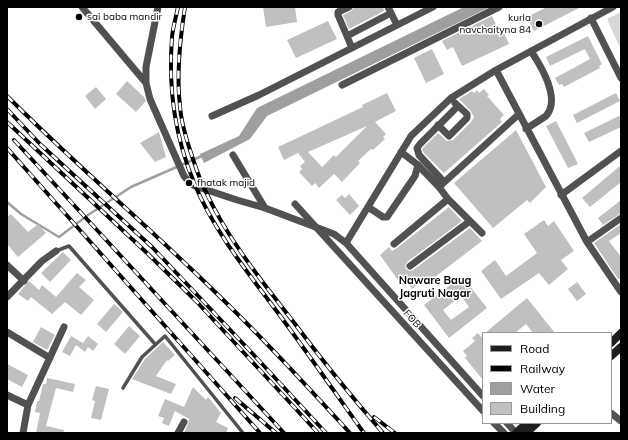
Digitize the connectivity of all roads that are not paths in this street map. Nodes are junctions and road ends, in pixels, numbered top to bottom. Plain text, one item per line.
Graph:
1 (82, 7) edge
2 (158, 7) edge
3 (349, 7) edge
4 (433, 7) edge
5 (499, 7) edge
6 (613, 7) edge
7 (390, 10) edge
8 (591, 18) junction
9 (370, 24) junction
10 (397, 25) junction
11 (347, 36) junction
12 (376, 36) junction
13 (352, 48) junction
14 (531, 51) junction
15 (496, 70) junction
16 (621, 78) edge
17 (146, 83) junction
18 (342, 85) dead end
19 (451, 98) junction
20 (458, 106) junction
21 (519, 114) junction
22 (212, 116) dead end
23 (438, 125) junction
24 (526, 129) junction
25 (621, 151) edge
26 (401, 152) junction
27 (233, 155) dead end
28 (418, 164) junction
29 (442, 185) junction
30 (561, 195) junction
31 (448, 199) junction
32 (295, 204) dead end
33 (368, 207) junction
34 (265, 208) junction
35 (621, 218) edge
36 (470, 222) junction
37 (482, 233) dead end
38 (587, 242) junction
39 (346, 243) junction
40 (394, 244) dead end
41 (56, 251) joint
42 (7, 265) edge
43 (410, 266) dead end
44 (24, 281) junction
45 (621, 292) edge
46 (7, 297) edge
47 (64, 327) dead end
48 (7, 332) edge
49 (621, 333) edge
50 (612, 342) edge
51 (155, 344) junction
52 (621, 346) edge
53 (612, 355) edge
54 (50, 358) junction
55 (123, 388) dead end
56 (7, 395) edge
57 (482, 395) edge
58 (28, 405) junction
59 (482, 410) edge
60 (612, 414) edge
61 (621, 421) edge
62 (184, 422) dead end
63 (495, 424) edge
64 (508, 424) edge
65 (526, 424) edge
66 (536, 424) edge
67 (23, 433) edge
68 (178, 433) edge
69 (243, 433) edge
70 (504, 433) edge
71 (516, 433) edge
72 (526, 433) edge

1 - 17 street
2 - 17 street
3 - 11 street
4 - 10 street
5 - 18 street
6 - 8 street
7 - 9 street
7 - 10 street
8 - 14 street
8 - 16 street
9 - 11 street
9 - 12 street
10 - 12 street
11 - 13 street
12 - 13 street
13 - 22 street
14 - 15 street
14 - 24 street
15 - 19 street
15 - 21 street
17 - 34 street
19 - 20 street
19 - 26 street
20 - 23 street
20 - 23 street
21 - 24 street
21 - 29 street
23 - 29 street
24 - 30 street
25 - 30 street
26 - 28 street
26 - 33 street
27 - 34 street
28 - 29 street
28 - 33 street
29 - 31 street
30 - 38 street
31 - 36 street
31 - 40 street
32 - 59 street, FOB, bridge
33 - 39 street
34 - 39 street
35 - 38 street
36 - 37 street
36 - 43 street
38 - 45 street
39 - 57 street
41 - 44 street
41 - 51 lane
42 - 44 street
44 - 46 street
47 - 54 street
48 - 54 street
49 - 50 main road
51 - 55 lane
51 - 69 lane
52 - 53 main road
54 - 58 street
56 - 58 street
58 - 67 street
60 - 61 street
62 - 68 street
63 - 70 street
64 - 71 street
65 - 71 main road
66 - 72 main road

